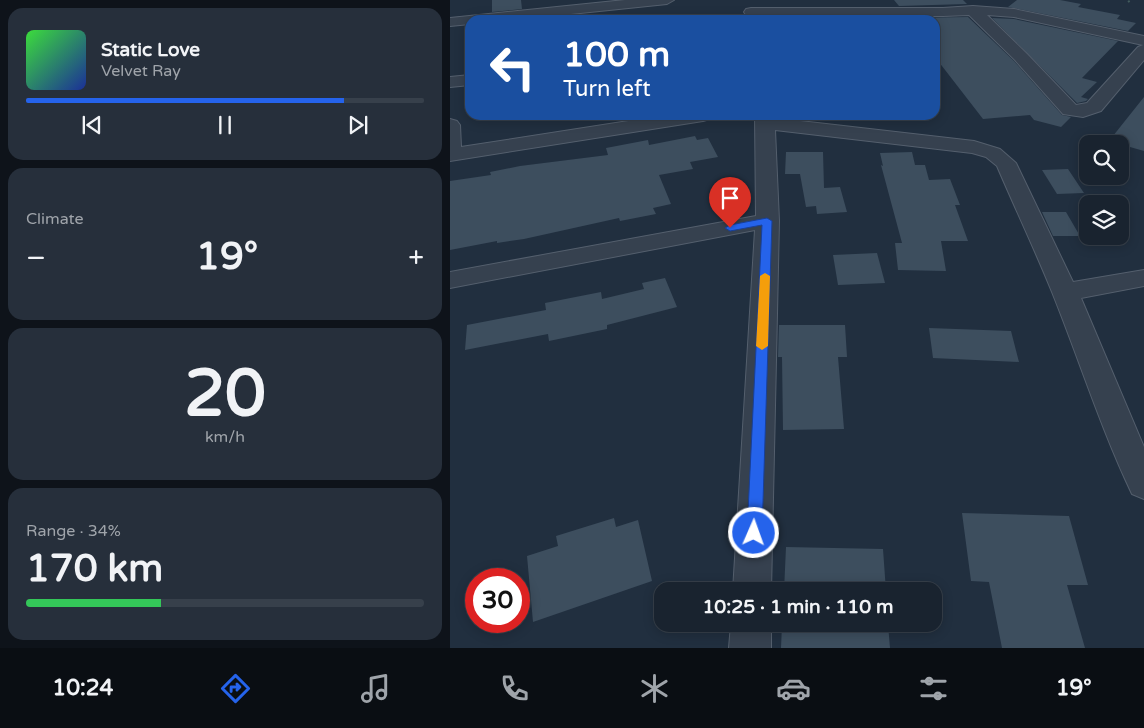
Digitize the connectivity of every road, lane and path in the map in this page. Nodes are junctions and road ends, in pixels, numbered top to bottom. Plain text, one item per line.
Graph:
1 (667, 0) edge
2 (933, 0) edge
3 (1131, 0) edge
4 (1128, 2) dead end
5 (973, 10) junction
6 (750, 11) edge
7 (943, 12) junction
8 (519, 15) edge
9 (465, 20) edge
10 (450, 22) edge
11 (1144, 40) edge
12 (1144, 50) edge
13 (465, 80) edge
14 (450, 82) edge
15 (671, 120) edge
16 (765, 120) edge
17 (772, 120) edge
18 (450, 125) edge
19 (450, 155) edge
20 (767, 221) junction
21 (1144, 278) edge
22 (450, 280) edge
23 (1065, 292) junction
24 (1134, 435) edge
25 (1144, 484) edge
26 (752, 582) edge
27 (751, 632) edge
28 (750, 648) edge

1 - 8 street
2 - 7 street
3 - 4 path
5 - 7 street
5 - 11 street
5 - 12 street
6 - 7 street
9 - 10 street
13 - 14 street
15 - 19 street
16 - 20 street
17 - 23 street
18 - 19 street
20 - 22 street
20 - 26 street
21 - 23 street
23 - 24 street
24 - 25 street
27 - 28 street

